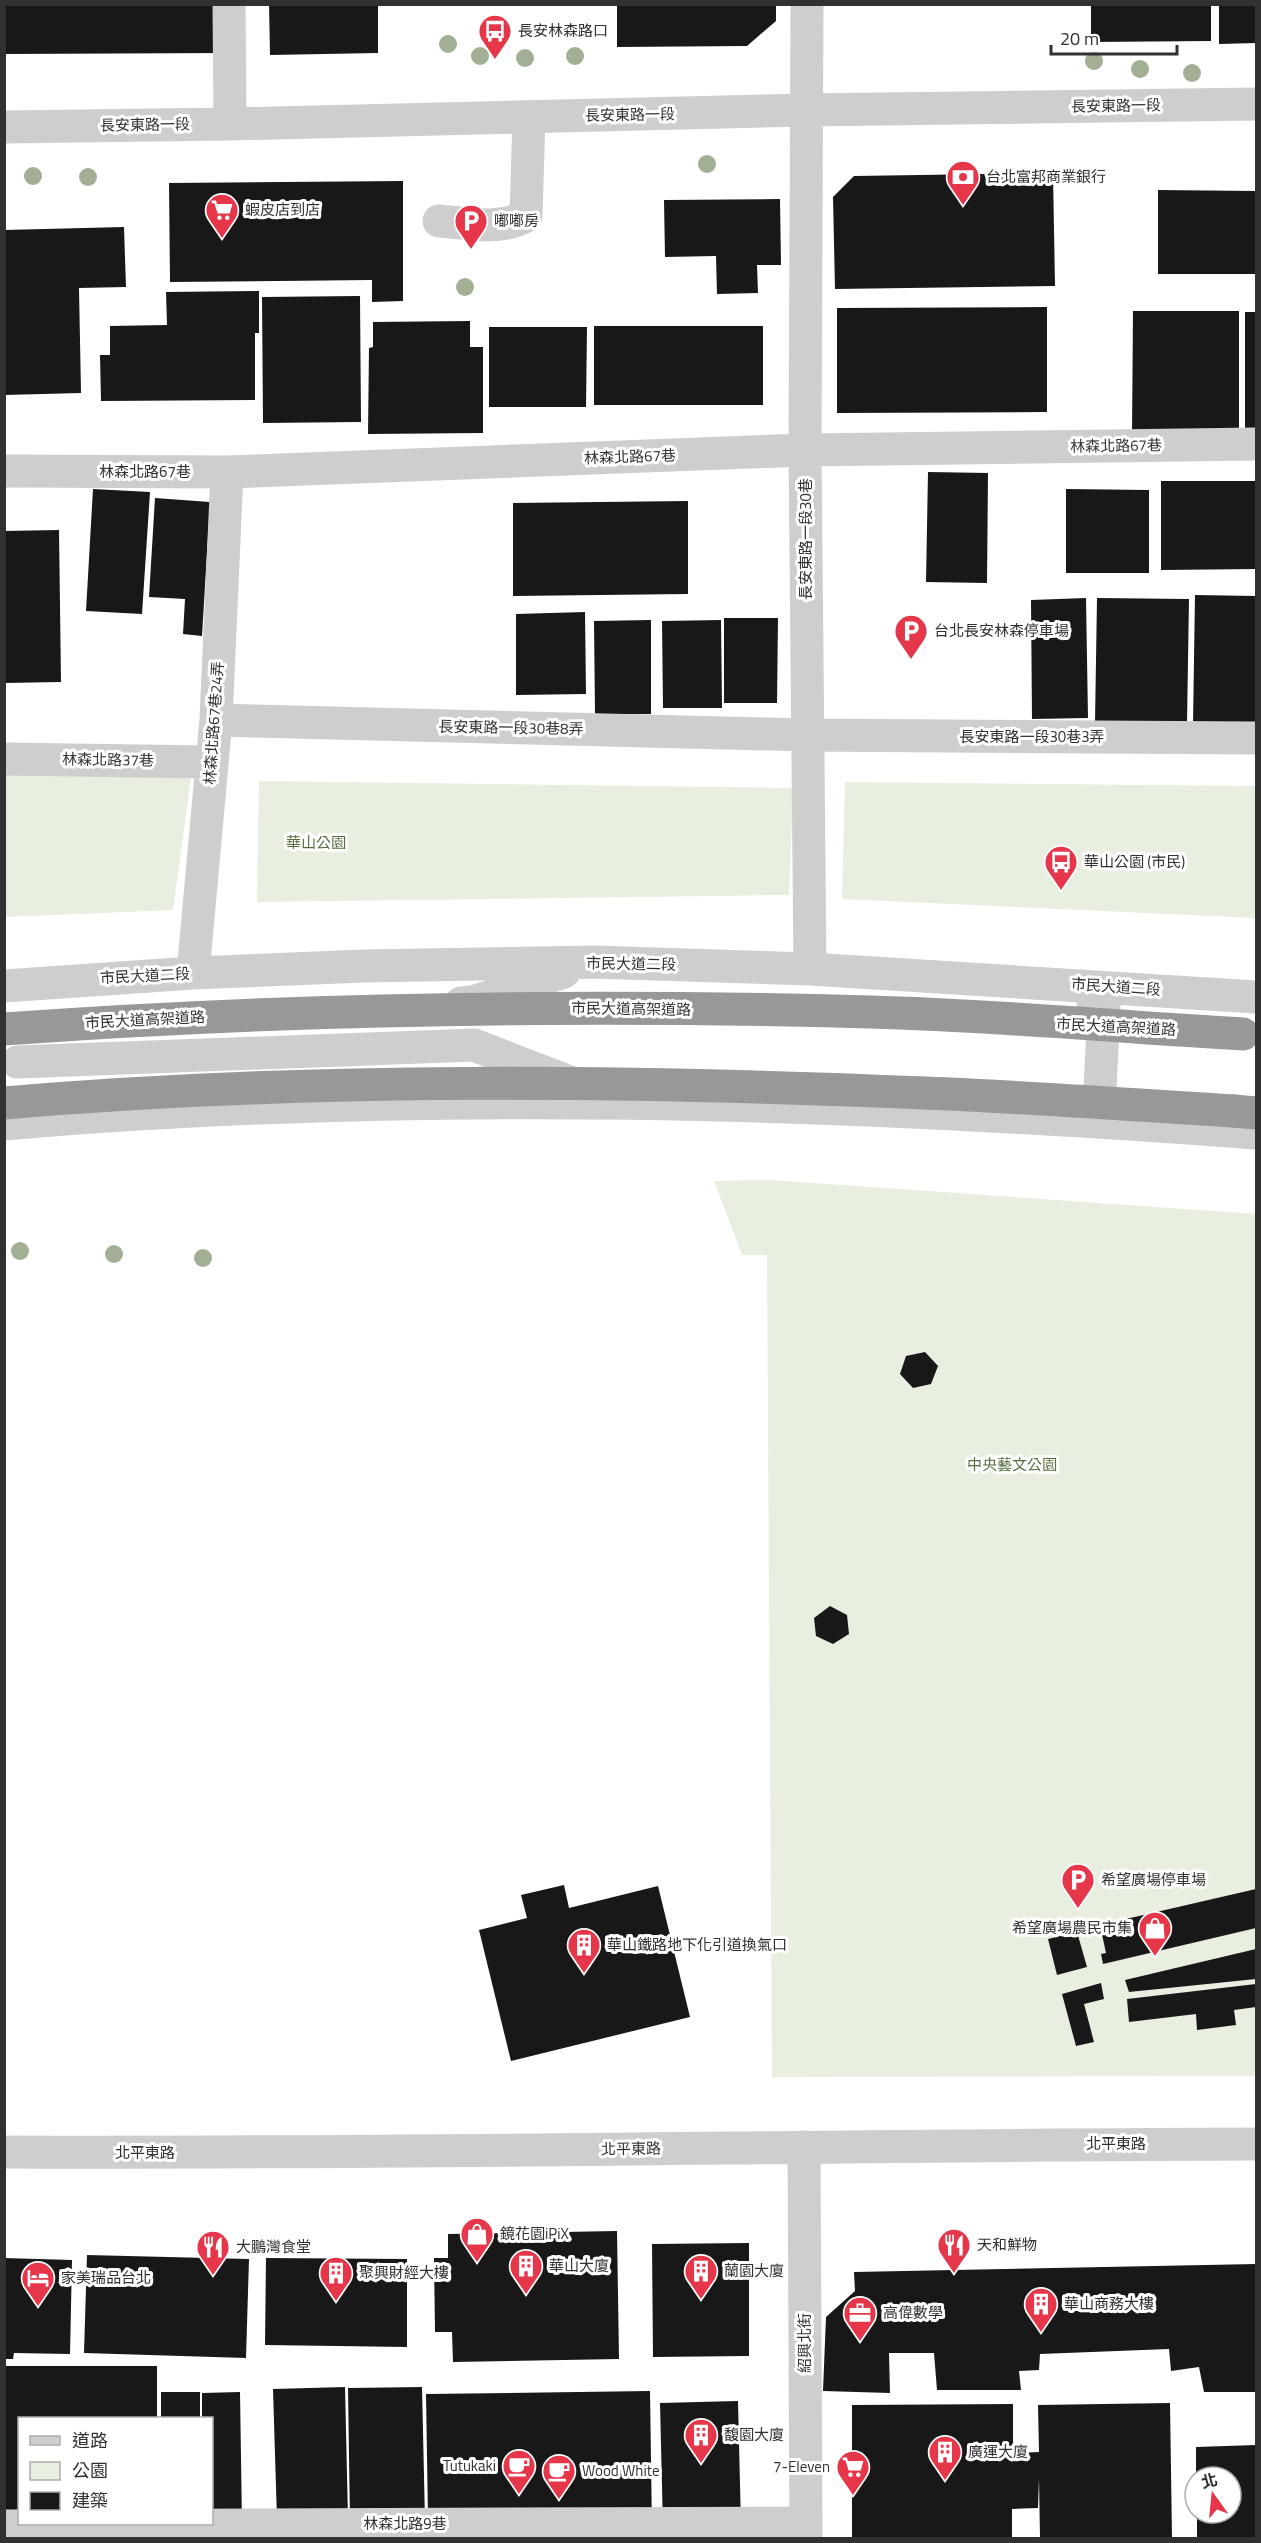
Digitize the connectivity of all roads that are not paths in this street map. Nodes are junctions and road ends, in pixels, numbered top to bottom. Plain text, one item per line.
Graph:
1 (229, 4) edge
2 (807, 4) edge
3 (1257, 104) edge
4 (806, 110) junction
5 (529, 117) junction
6 (230, 124) junction
7 (4, 127) edge
8 (439, 221) dead end
9 (1257, 444) edge
10 (805, 450) junction
11 (4, 471) edge
12 (227, 472) junction
13 (216, 720) junction
14 (807, 735) junction
15 (1257, 738) edge
16 (4, 759) edge
17 (211, 762) junction
18 (594, 962) junction
19 (810, 969) junction
20 (193, 973) junction
21 (1061, 984) junction
22 (4, 986) edge
23 (1157, 990) junction
24 (1257, 997) edge
25 (14, 1025) edge
26 (1257, 1035) edge
27 (17, 1062) dead end
28 (4, 1103) edge
29 (626, 1105) junction
30 (1257, 1113) edge
31 (1056, 1120) junction
32 (4, 1124) edge
33 (1147, 1125) junction
34 (1257, 1132) edge
35 (1257, 2144) edge
36 (804, 2147) junction
37 (4, 2152) edge
38 (4, 2526) edge
39 (806, 2531) edge

1 - 6 street
2 - 4 street, 長安東路一段30巷
3 - 4 street, 長安東路一段
4 - 5 street, 長安東路一段
4 - 10 street, 長安東路一段30巷
5 - 6 street, 長安東路一段
5 - 8 street
6 - 7 street, 長安東路一段
9 - 10 street, 林森北路67巷
10 - 12 street, 林森北路67巷
10 - 14 street, 長安東路一段30巷
11 - 12 street, 林森北路67巷
12 - 13 street, 林森北路67巷24弄
13 - 14 street, 長安東路一段30巷8弄
13 - 17 street, 林森北路67巷24弄
14 - 15 street, 長安東路一段30巷3弄
14 - 19 street, 長安東路一段30巷
16 - 17 street, 林森北路37巷
17 - 20 street, 林森北路67巷24弄
18 - 19 street, 市民大道二段
18 - 20 street, 市民大道二段
18 - 25 street
19 - 21 street, 市民大道二段
20 - 22 street, 市民大道二段
21 - 23 street, 市民大道二段
21 - 31 street
23 - 24 street, 市民大道二段
23 - 33 street
25 - 26 highway, 市民大道高架道路, bridge
27 - 29 street
28 - 30 highway, bridge
29 - 31 street
29 - 32 street
31 - 33 street
33 - 34 street
35 - 36 street, 北平東路
36 - 37 street, 北平東路
36 - 39 street, 紹興北街
38 - 39 street, 林森北路9巷

